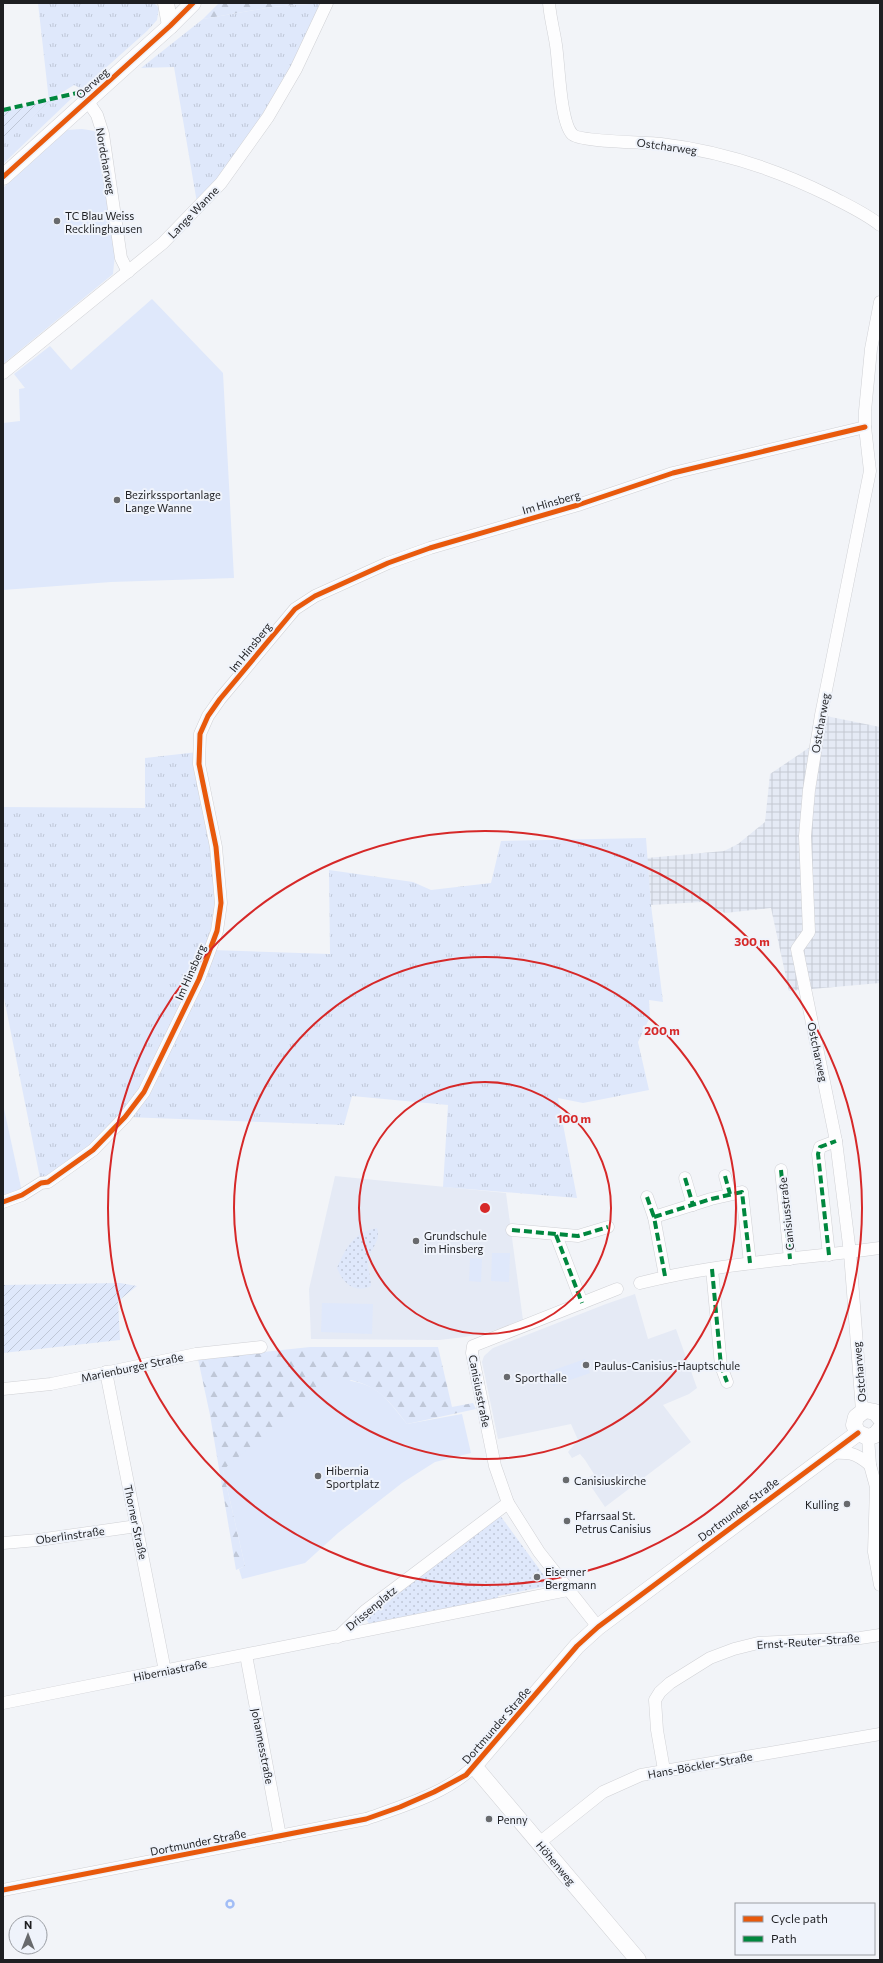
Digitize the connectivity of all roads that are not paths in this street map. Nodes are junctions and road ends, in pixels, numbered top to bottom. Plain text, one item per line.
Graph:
1 (166, 3) edge
2 (193, 3) edge
3 (327, 3) edge
4 (549, 3) edge
5 (170, 26) junction
6 (87, 100) junction
7 (3, 177) edge
8 (880, 225) edge
9 (128, 272) junction
10 (880, 302) edge
11 (3, 372) edge
12 (865, 427) junction
13 (836, 1142) junction
14 (781, 1170) dead end
15 (725, 1176) dead end
16 (685, 1178) dead end
17 (730, 1194) junction
18 (647, 1197) dead end
19 (3, 1202) edge
20 (693, 1205) junction
21 (654, 1217) junction
22 (608, 1227) dead end
23 (512, 1230) dead end
24 (556, 1234) junction
25 (880, 1248) edge
26 (850, 1252) junction
27 (829, 1255) junction
28 (790, 1259) junction
29 (750, 1263) junction
30 (712, 1269) junction
31 (665, 1276) junction
32 (640, 1283) dead end
33 (617, 1289) dead end
34 (582, 1304) junction
35 (261, 1347) dead end
36 (106, 1372) junction
37 (727, 1382) dead end
38 (3, 1389) edge
39 (862, 1412) junction
40 (874, 1424) edge
41 (829, 1452) junction
42 (870, 1465) junction
43 (878, 1487) edge
44 (508, 1502) junction
45 (137, 1526) junction
46 (3, 1543) edge
47 (880, 1585) edge
48 (568, 1590) junction
49 (598, 1627) junction
50 (880, 1634) edge
51 (338, 1637) junction
52 (246, 1656) junction
53 (165, 1671) junction
54 (3, 1703) edge
55 (880, 1734) edge
56 (474, 1766) junction
57 (664, 1770) junction
58 (280, 1836) junction
59 (539, 1843) junction
60 (3, 1890) edge
61 (638, 1960) edge

1 - 5 main road
2 - 5 main road, Oerweg
3 - 9 street, Lange Wanne
4 - 8 street, Ostcharweg
5 - 6 main road, Oerweg
6 - 7 main road, Oerweg
6 - 9 street, Nordcharweg
9 - 11 street, Lange Wanne
10 - 12 street, Ostcharweg
12 - 13 street, Ostcharweg
12 - 19 street, Im Hinsberg
13 - 26 street, Ostcharweg
13 - 27 street
14 - 28 street, Canisiusstraße
15 - 17 street
16 - 20 street
17 - 20 street
17 - 29 street
18 - 21 street
20 - 21 street
21 - 31 street
22 - 24 street
23 - 24 street
24 - 34 street
25 - 26 street, Canisiusstraße
26 - 27 street, Canisiusstraße
26 - 39 street, Ostcharweg
27 - 28 street, Canisiusstraße
28 - 29 street, Canisiusstraße
29 - 30 street, Canisiusstraße
30 - 31 street, Canisiusstraße
30 - 37 street
31 - 32 street, Canisiusstraße
33 - 34 street, Canisiusstraße
34 - 44 street, Canisiusstraße
35 - 36 street, Marienburger Straße
36 - 38 street, Marienburger Straße
36 - 45 street, Thorner Straße
39 - 40 main road
39 - 40 main road
40 - 41 main road, Dortmunder Straße
40 - 42 street
41 - 42 street
41 - 49 main road, Dortmunder Straße
42 - 43 street
43 - 47 street
44 - 48 street
44 - 51 street, Drissenplatz
45 - 46 street, Oberlinstraße
45 - 53 street, Thorner Straße
48 - 49 street
48 - 51 street, Drissenplatz
49 - 56 main road, Dortmunder Straße
50 - 57 street, Ernst-Reuter-Straße
51 - 52 street, Hiberniastraße
52 - 53 street, Hiberniastraße
52 - 58 street, Johannesstraße
53 - 54 street, Hiberniastraße
55 - 57 street, Hans-Böckler-Straße
56 - 58 street, Dortmunder Straße
56 - 59 main road, Höhenweg
57 - 59 street, Hans-Böckler-Straße
58 - 60 street, Dortmunder Straße
59 - 61 main road, Höhenweg

